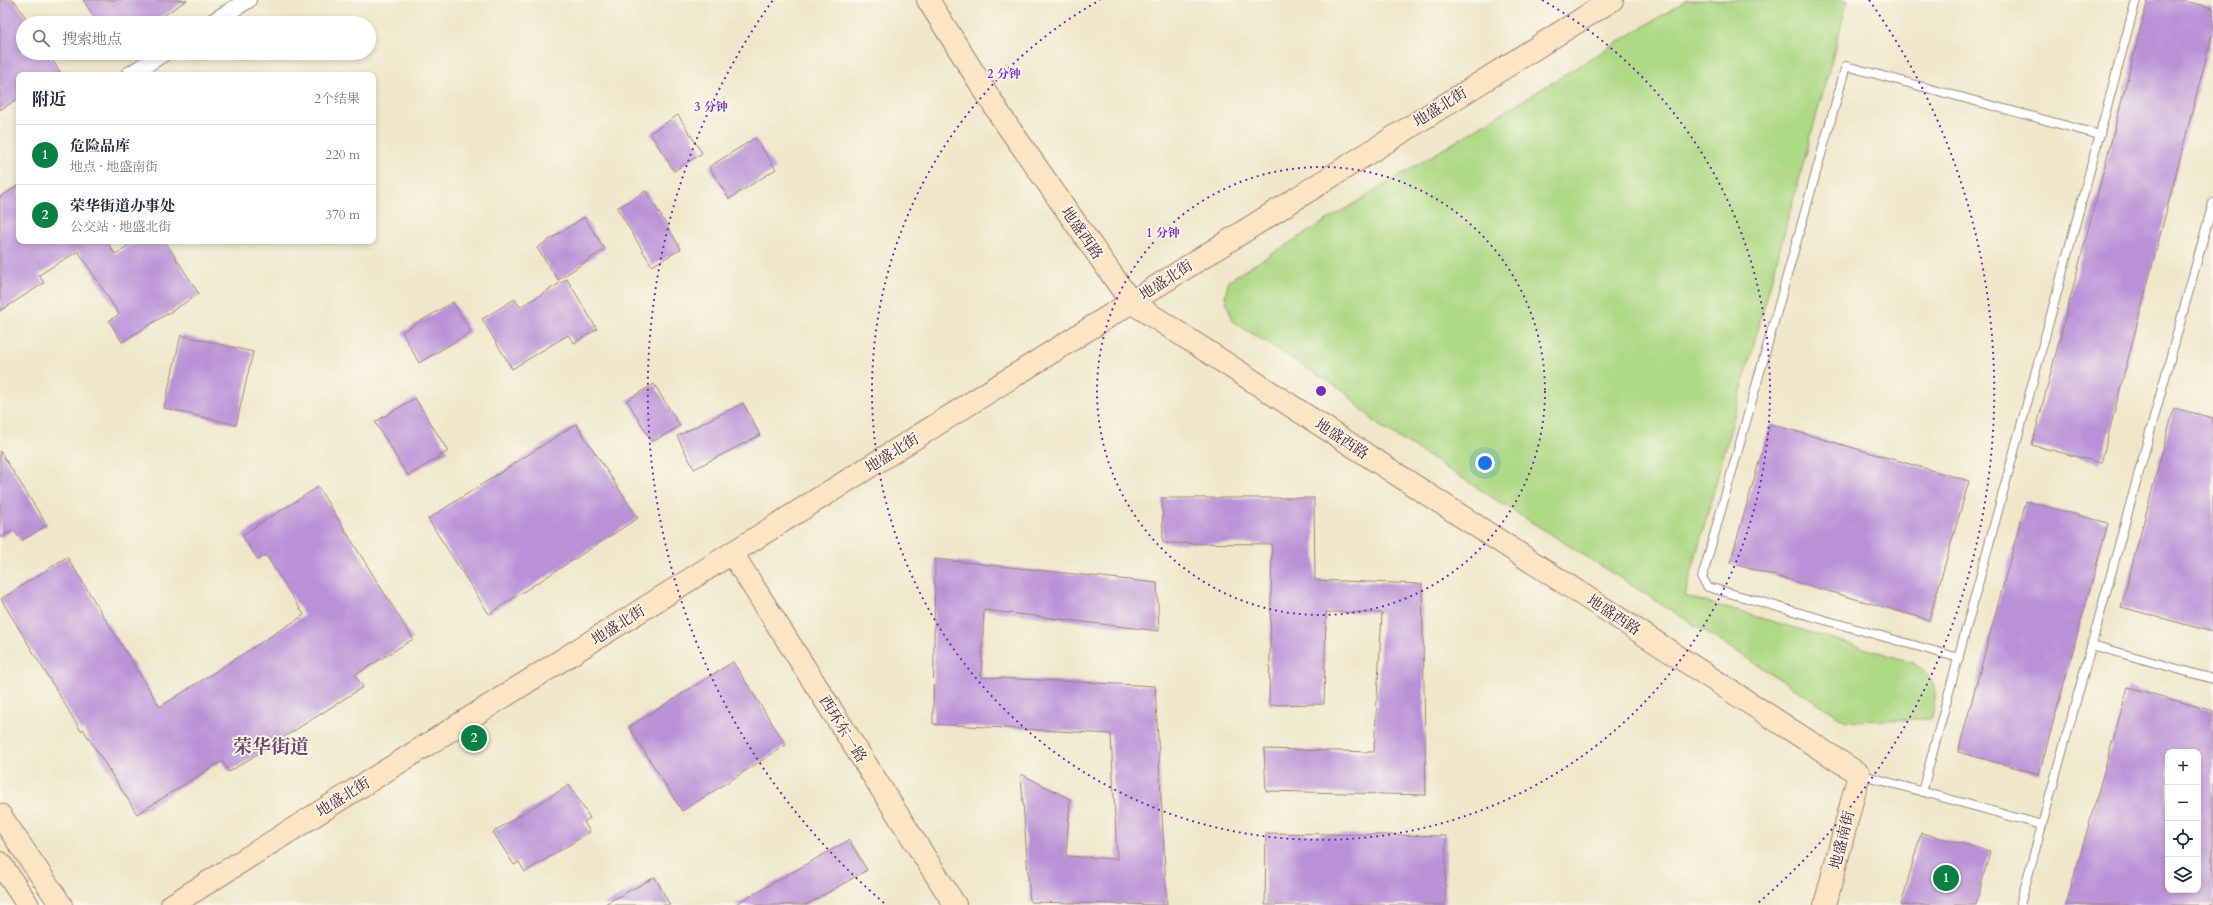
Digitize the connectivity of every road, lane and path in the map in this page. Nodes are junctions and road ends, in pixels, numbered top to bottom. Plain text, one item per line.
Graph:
1 (248, 0) edge
2 (928, 0) edge
3 (1612, 0) edge
4 (2136, 0) edge
5 (222, 16) edge
6 (153, 60) edge
7 (134, 72) edge
8 (2100, 135) junction
9 (2213, 203) edge
10 (1131, 302) junction
11 (732, 553) junction
12 (2092, 645) junction
13 (1959, 658) junction
14 (2213, 679) edge
15 (1859, 774) junction
16 (1922, 792) junction
17 (0, 816) edge
18 (2042, 825) junction
19 (0, 863) edge
20 (28, 905) edge
21 (61, 905) edge
22 (172, 905) edge
23 (955, 905) edge
24 (1825, 905) edge
25 (2020, 905) edge

1 - 5 street
2 - 10 street, 地盛西路
3 - 10 street, 地盛北街
4 - 8 lane
6 - 7 street
8 - 13 lane
8 - 13 lane
9 - 12 lane
10 - 11 street, 地盛北街
10 - 15 street, 地盛西路
11 - 22 street, 地盛北街
11 - 23 street, 西环东一路
12 - 14 lane
12 - 18 lane
13 - 16 lane
15 - 16 lane
15 - 24 street, 地盛南街
16 - 18 lane
17 - 21 street
18 - 25 lane
19 - 20 street

